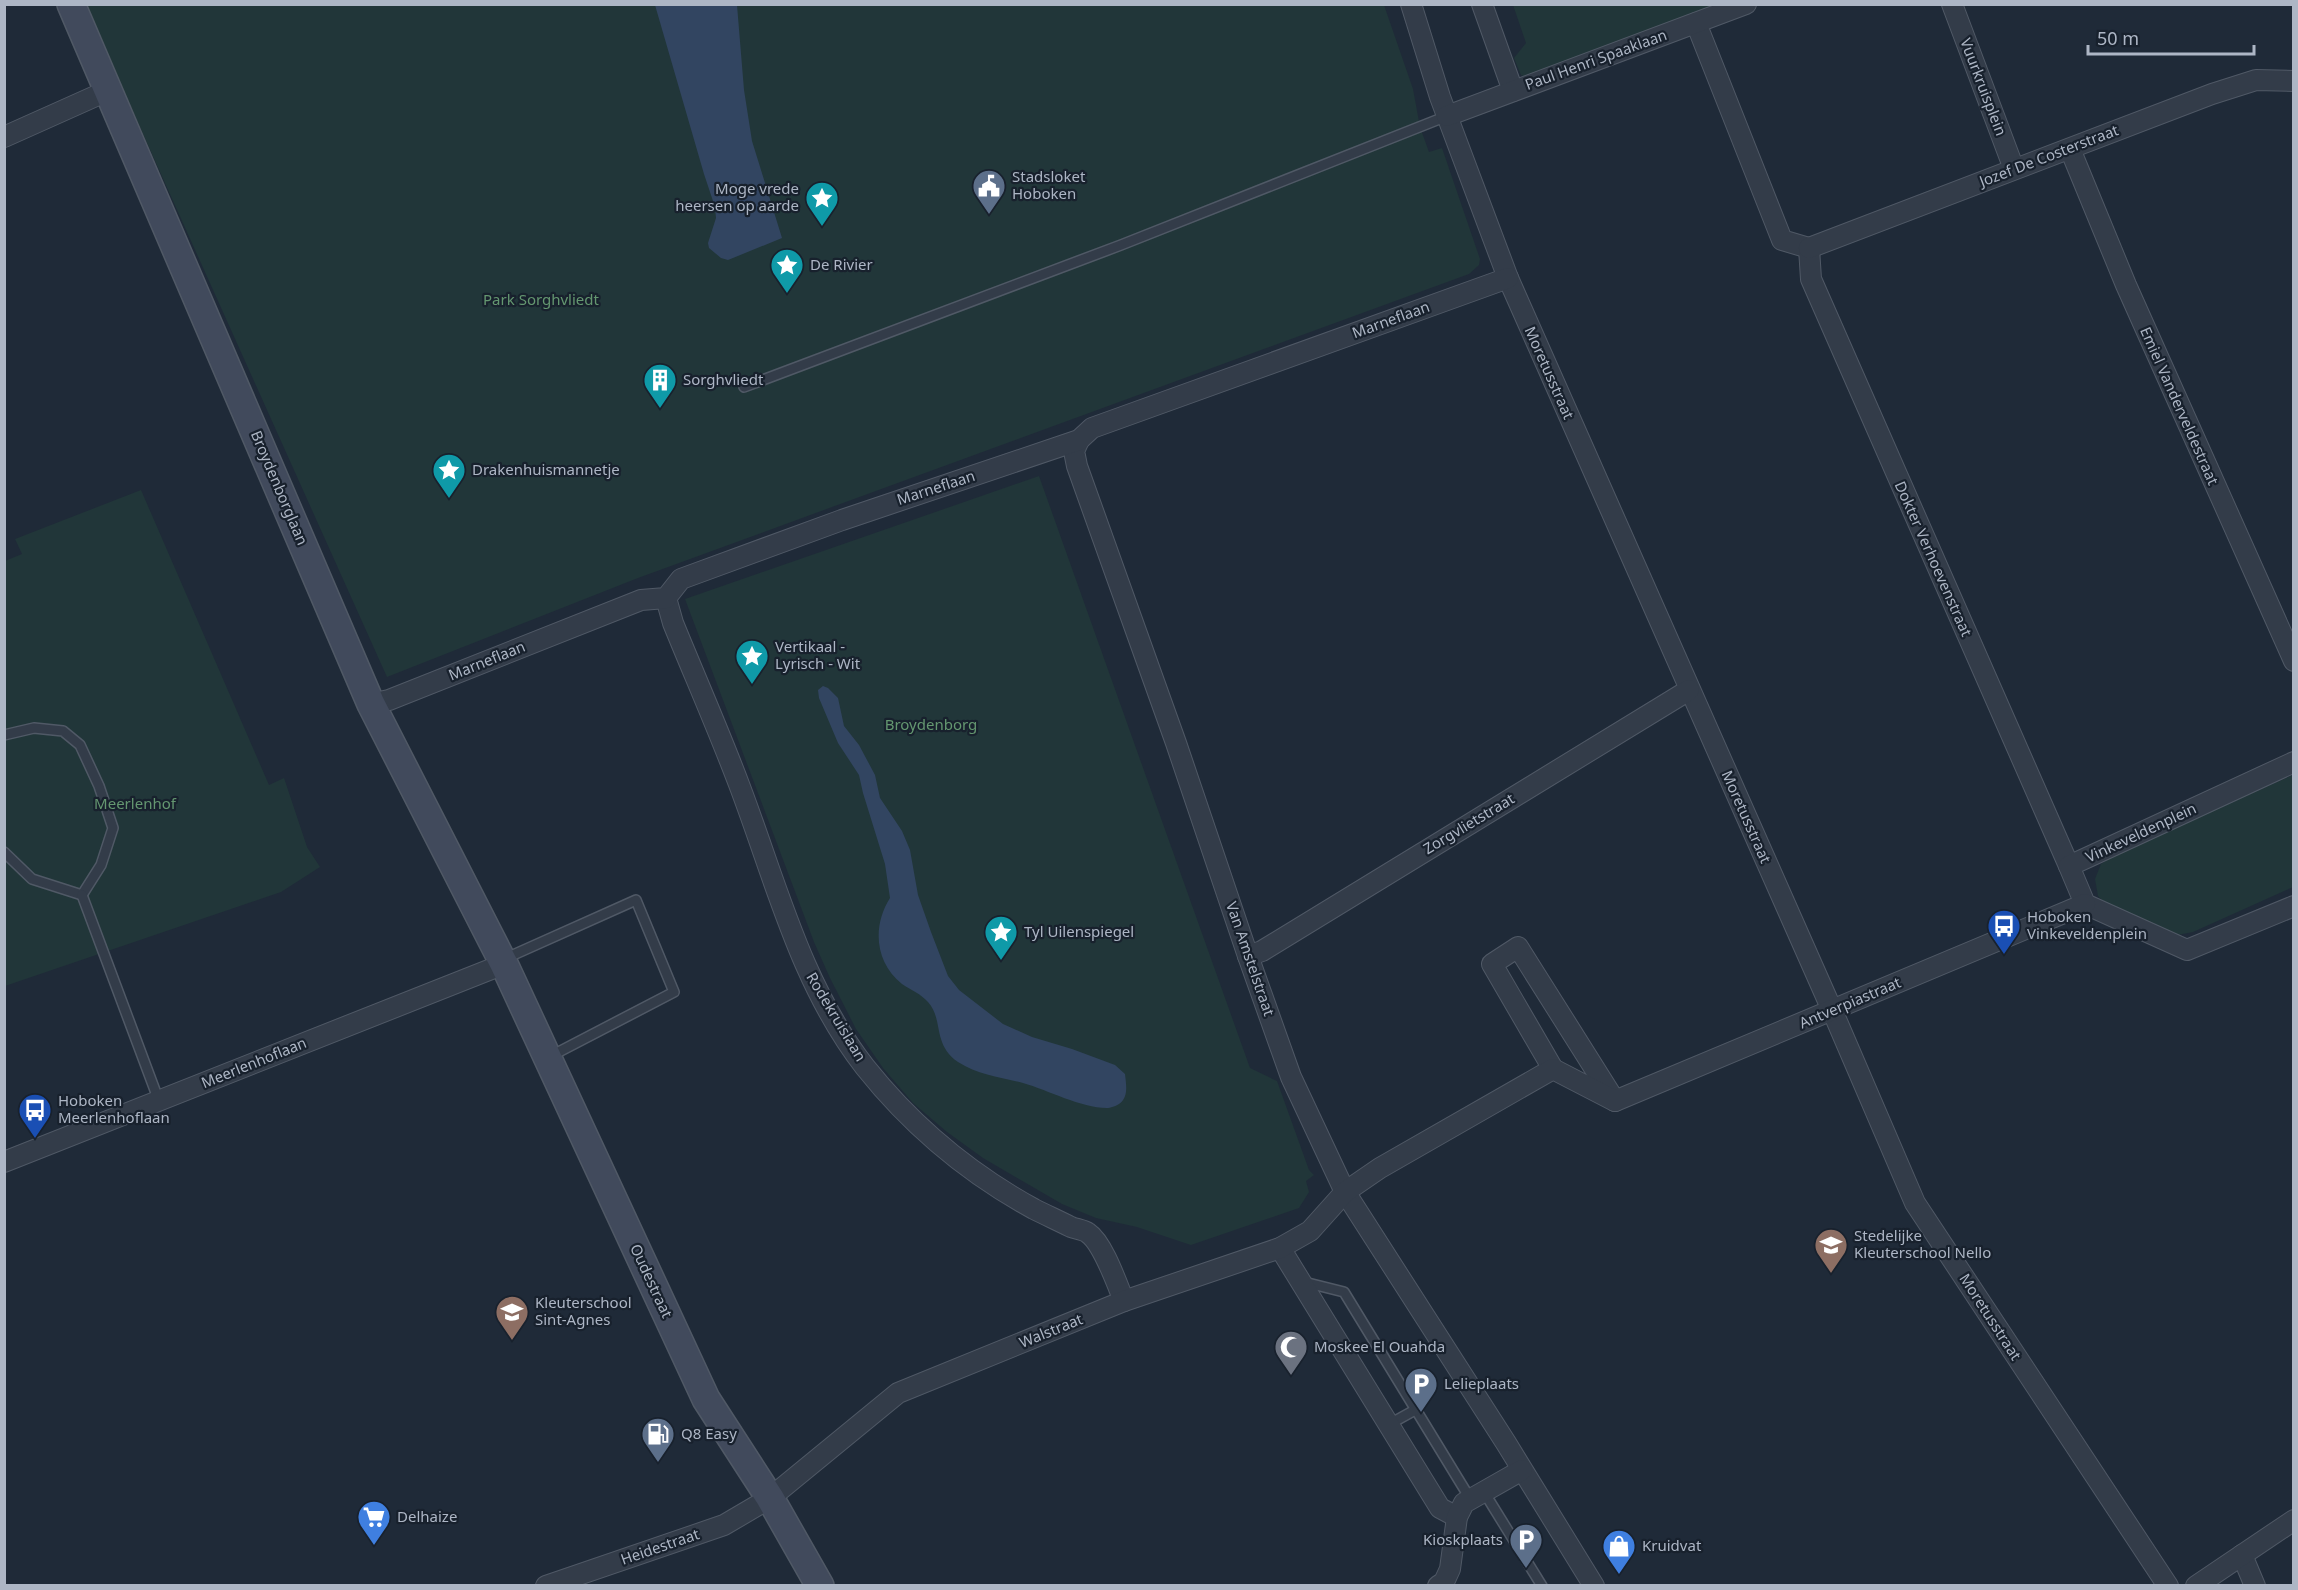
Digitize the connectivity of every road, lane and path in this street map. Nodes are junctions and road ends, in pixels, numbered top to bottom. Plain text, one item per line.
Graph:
1 (71, 4) edge
2 (1411, 4) edge
3 (1482, 4) edge
4 (1746, 4) edge
5 (1952, 4) edge
6 (1696, 23) junction
7 (2294, 81) edge
8 (109, 90) junction
9 (1514, 91) junction
10 (1447, 116) junction
11 (4, 137) edge
12 (2070, 149) junction
13 (2014, 169) junction
14 (1809, 248) junction
15 (1508, 278) junction
16 (744, 387) dead end
17 (1079, 440) junction
18 (666, 598) junction
19 (2294, 661) edge
20 (1689, 690) junction
21 (370, 704) junction
22 (4, 735) edge
23 (2294, 762) edge
24 (4, 852) edge
25 (2069, 866) junction
26 (82, 895) junction
27 (2085, 904) junction
28 (2294, 906) edge
29 (1248, 956) junction
30 (502, 962) junction
31 (1832, 1010) junction
32 (547, 1058) junction
33 (1553, 1069) junction
34 (159, 1101) junction
35 (1615, 1101) junction
36 (4, 1162) edge
37 (1345, 1192) junction
38 (1280, 1248) junction
39 (1302, 1282) junction
40 (1124, 1301) junction
41 (1415, 1410) junction
42 (1388, 1425) junction
43 (1522, 1470) junction
44 (1478, 1496) junction
45 (770, 1498) junction
46 (1457, 1517) junction
47 (2294, 1521) edge
48 (2242, 1555) junction
49 (546, 1586) edge
50 (820, 1586) edge
51 (1438, 1586) edge
52 (1542, 1586) edge
53 (1594, 1586) edge
54 (2168, 1586) edge
55 (2196, 1586) edge
56 (2255, 1586) edge

1 - 8 street, Broydenborglaan
2 - 10 street, Moretusstraat
3 - 9 street
4 - 6 street, Paul Henri Spaaklaan
5 - 13 street, Vuurkruisplein
6 - 9 street, Paul Henri Spaaklaan
6 - 14 street
7 - 12 street, Jozef De Costerstraat
8 - 11 street
8 - 21 street, Broydenborglaan
9 - 10 street, Paul Henri Spaaklaan
10 - 15 street, Moretusstraat
10 - 16 lane
12 - 13 street, Jozef De Costerstraat
12 - 19 street, Emiel Vanderveldestraat
13 - 14 street, Jozef De Costerstraat
14 - 25 street, Dokter Verhoevenstraat
15 - 17 street, Marneflaan
15 - 20 street, Moretusstraat
17 - 18 street, Marneflaan
17 - 29 street, Van Amstelstraat
18 - 21 street, Marneflaan
18 - 40 street, Rodekruislaan
20 - 29 street, Zorgvlietstraat
20 - 31 street, Moretusstraat
21 - 30 street, Broydenborglaan
22 - 26 lane
23 - 25 street, Vinkeveldenplein
24 - 26 lane
25 - 27 street, Vinkeveldenplein
26 - 34 lane
27 - 28 street
27 - 31 street, Antverpiastraat
29 - 37 street, Van Amstelstraat
30 - 32 street, Oudestraat
30 - 32 lane
30 - 34 street, Meerlenhoflaan
31 - 35 street, Antverpiastraat
31 - 54 street, Moretusstraat
32 - 45 street, Oudestraat
33 - 35 street
33 - 35 street
33 - 37 street
34 - 36 street, Meerlenhoflaan
37 - 38 street, Walstraat
37 - 43 street, Van Amstelstraat
38 - 39 street
38 - 40 street, Walstraat
39 - 41 lane
39 - 42 street
40 - 45 street, Walstraat
41 - 42 lane
41 - 44 lane
42 - 46 street
43 - 44 street
43 - 53 street
44 - 46 street
44 - 52 lane
45 - 49 street, Heidestraat
45 - 50 street, Oudestraat
46 - 51 street
47 - 48 street
48 - 55 street
48 - 56 street

